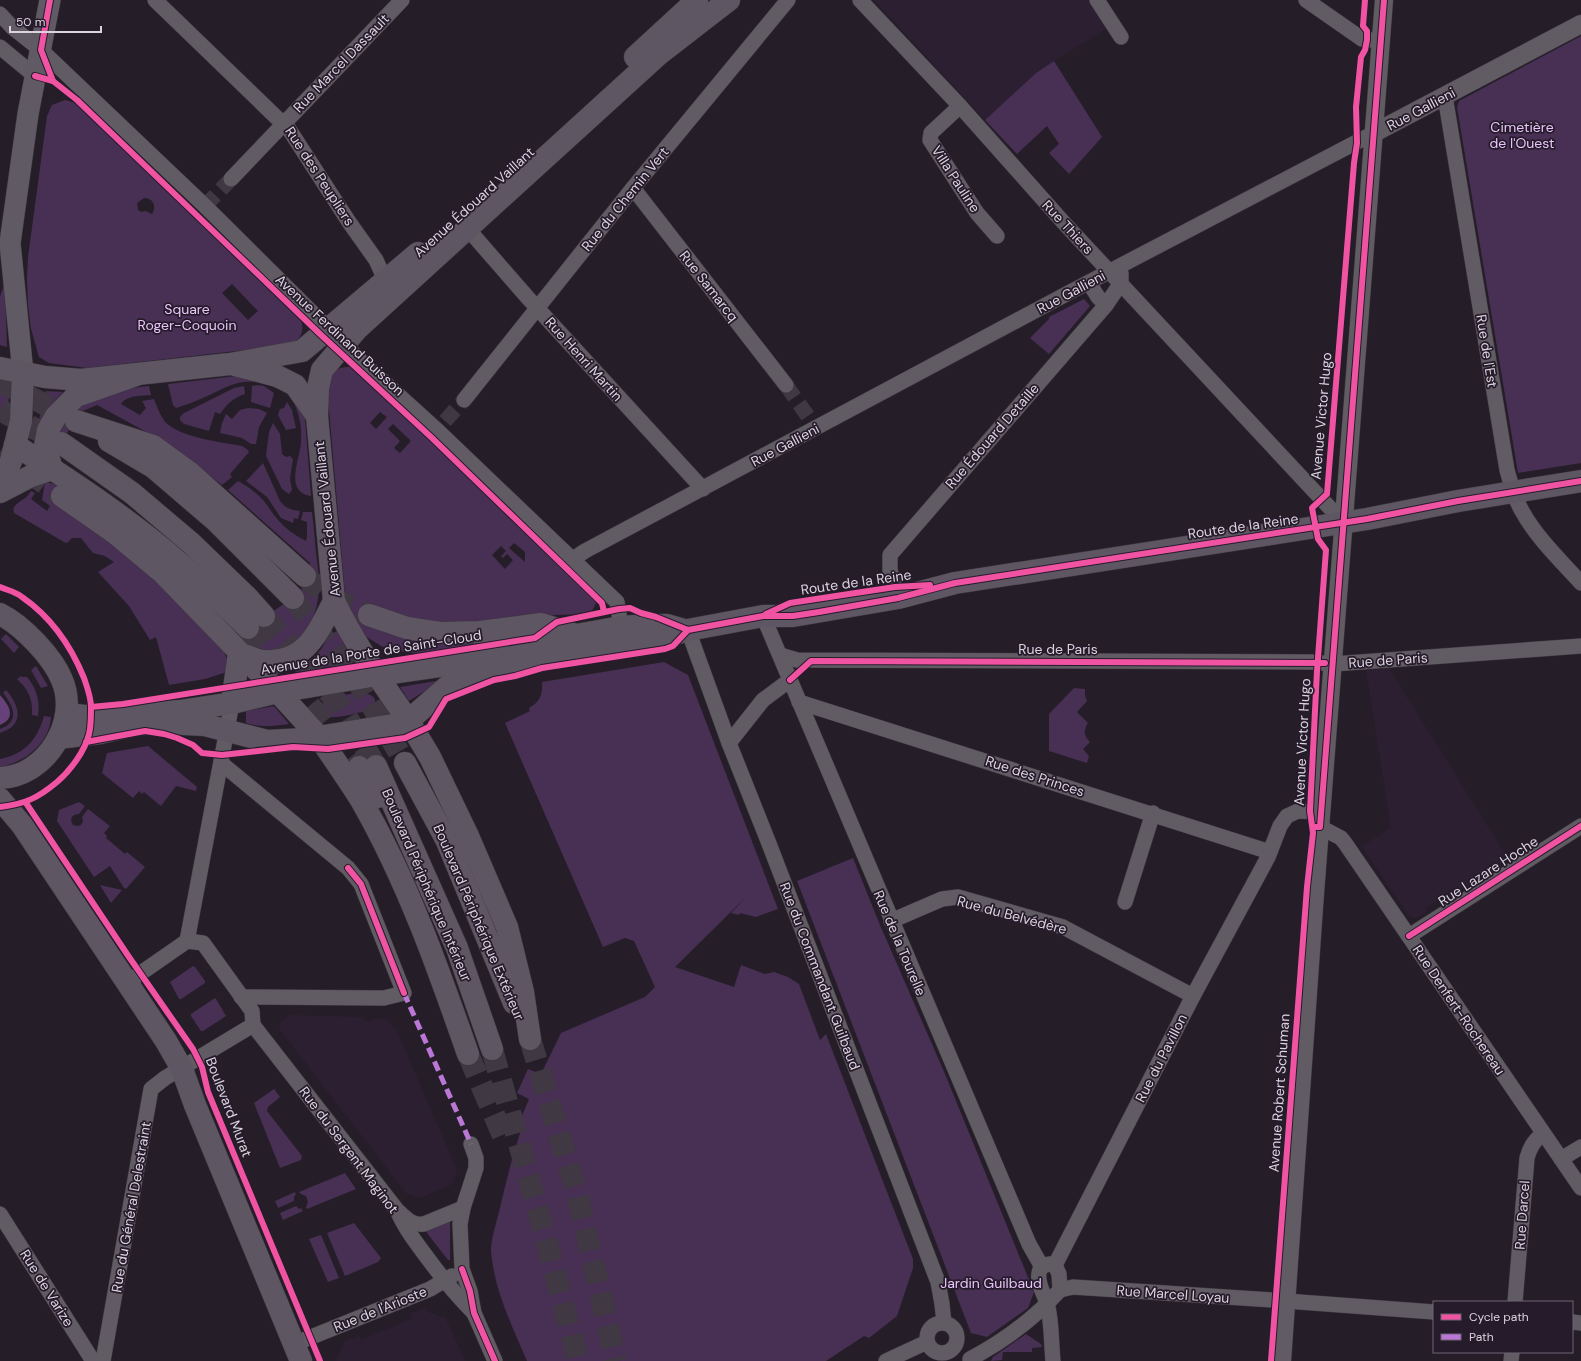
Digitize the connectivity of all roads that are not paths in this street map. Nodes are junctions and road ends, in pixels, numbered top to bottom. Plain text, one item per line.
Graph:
1 (50, 0) edge
2 (155, 0) edge
3 (402, 0) edge
4 (697, 0) edge
5 (729, 0) edge
6 (788, 0) edge
7 (860, 0) edge
8 (1097, 0) edge
9 (1306, 0) edge
10 (1384, 0) edge
11 (0, 14) edge
12 (1581, 24) edge
13 (6, 28) edge
14 (1121, 37) dead end
15 (1381, 41) junction
16 (0, 47) edge
17 (41, 50) junction
18 (35, 76) junction
19 (1445, 96) junction
20 (960, 106) junction
21 (285, 123) junction
22 (1374, 133) junction
23 (231, 179) tunnel mouth
24 (633, 188) junction
25 (467, 228) junction
26 (997, 236) dead end
27 (10, 243) junction
28 (0, 267) edge
29 (1116, 269) junction
30 (386, 280) junction
31 (1089, 283) junction
32 (1121, 283) junction
33 (1106, 305) junction
34 (539, 308) junction
35 (327, 328) junction
36 (343, 344) junction
37 (230, 364) junction
38 (0, 368) edge
39 (23, 373) junction
40 (136, 375) junction
41 (786, 385) tunnel mouth
42 (464, 400) tunnel mouth
43 (317, 416) junction
44 (8, 441) edge
45 (61, 443) tunnel mouth
46 (52, 469) junction
47 (1581, 481) edge
48 (0, 488) edge
49 (703, 489) junction
50 (0, 492) edge
51 (1513, 492) junction
52 (62, 496) tunnel mouth
53 (1344, 523) junction
54 (573, 559) junction
55 (305, 576) tunnel mouth
56 (1581, 583) edge
57 (896, 592) junction
58 (292, 598) tunnel mouth
59 (334, 601) junction
60 (0, 614) edge
61 (369, 615) tunnel mouth
62 (763, 616) junction
63 (621, 628) junction
64 (688, 630) junction
65 (576, 635) junction
66 (1581, 646) edge
67 (602, 648) junction
68 (239, 653) junction
69 (780, 655) junction
70 (1333, 664) junction
71 (377, 675) junction
72 (790, 680) junction
73 (278, 692) junction
74 (799, 702) junction
75 (232, 704) junction
76 (67, 714) junction
77 (409, 722) junction
78 (226, 731) junction
79 (320, 737) junction
80 (58, 738) junction
81 (729, 743) junction
82 (405, 762) tunnel mouth
83 (221, 763) junction
84 (368, 767) tunnel mouth
85 (5, 778) edge
86 (0, 799) edge
87 (1153, 813) junction
88 (1321, 819) junction
89 (22, 825) junction
90 (1581, 826) edge
91 (1270, 852) junction
92 (1125, 902) dead end
93 (891, 921) junction
94 (1409, 936) junction
95 (187, 941) junction
96 (128, 982) junction
97 (1193, 996) junction
98 (241, 997) junction
99 (253, 1025) junction
100 (530, 1039) joint
101 (492, 1049) tunnel mouth
102 (468, 1054) tunnel mouth
103 (182, 1068) junction
104 (1543, 1133) junction
105 (471, 1144) dead end
106 (1581, 1147) edge
107 (1561, 1159) junction
108 (1581, 1188) edge
109 (463, 1208) junction
110 (397, 1210) junction
111 (0, 1214) edge
112 (1048, 1266) junction
113 (462, 1269) junction
114 (445, 1281) junction
115 (1060, 1290) junction
116 (1286, 1301) junction
117 (1515, 1301) edge
118 (1047, 1304) junction
119 (1433, 1312) edge
120 (474, 1313) junction
121 (944, 1323) junction
122 (927, 1342) junction
123 (955, 1345) junction
124 (298, 1353) edge
125 (970, 1360) edge
126 (93, 1361) edge
127 (103, 1361) edge
128 (495, 1361) edge
129 (886, 1361) edge
130 (1053, 1361) edge
131 (1282, 1361) edge

1 - 17 main road
2 - 21 street, Rue des Peupliers
3 - 21 street, Rue Marcel Dassault
4 - 30 main road, Avenue Édouard Vaillant
5 - 25 main road, Avenue Édouard Vaillant
6 - 24 street, Rue du Chemin Vert
7 - 20 street, Rue Thiers
8 - 14 street
9 - 15 street
10 - 15 street, Avenue Victor Hugo
11 - 13 street, Avenue Ferdinand Buisson
12 - 19 street, Rue Gallieni
13 - 17 street, Avenue Ferdinand Buisson
15 - 22 street, Avenue Victor Hugo
16 - 18 street
17 - 18 main road
17 - 35 street, Avenue Ferdinand Buisson
18 - 27 main road
19 - 22 street, Rue Gallieni
19 - 51 street, Rue de l'Est
20 - 26 street, Villa Pauline
20 - 29 street, Rue Thiers
21 - 23 street, Rue Marcel Dassault
21 - 30 street, Rue des Peupliers
22 - 29 street, Rue Gallieni
22 - 53 street, Avenue Victor Hugo
24 - 34 street, Rue du Chemin Vert
24 - 41 street, Rue Samarcq
25 - 34 street, Rue Henri Martin
25 - 36 main road, Avenue Édouard Vaillant
27 - 28 main road
27 - 39 main road
29 - 31 street, Rue Gallieni
29 - 32 street
30 - 35 main road, Avenue Édouard Vaillant
31 - 33 street
31 - 49 street, Rue Gallieni
32 - 33 street, Rue Édouard Detaille
32 - 53 street
33 - 57 street, Rue Édouard Detaille
34 - 42 street, Rue du Chemin Vert
34 - 49 street, Rue Henri Martin
35 - 36 street, Avenue Ferdinand Buisson
35 - 37 main road, Avenue Édouard Vaillant
36 - 43 main road, Avenue Édouard Vaillant
36 - 54 street, Avenue Ferdinand Buisson
37 - 40 main road, Avenue Édouard Vaillant
37 - 43 main road, Avenue Édouard Vaillant
38 - 39 main road, Avenue Édouard Vaillant
39 - 40 main road, Avenue Édouard Vaillant
39 - 44 main road
40 - 46 main road
43 - 59 main road, Avenue Édouard Vaillant
44 - 46 main road
44 - 48 main road
45 - 46 main road
46 - 50 main road
47 - 51 main road, Route de la Reine
49 - 54 street, Rue Gallieni
51 - 53 main road, Route de la Reine
51 - 56 street, Rue de l'Est
52 - 68 main road
53 - 57 main road, Route de la Reine
53 - 70 street, Avenue Victor Hugo
54 - 63 street, Avenue Ferdinand Buisson
55 - 58 main road
57 - 62 main road, Route de la Reine
59 - 68 main road
59 - 71 main road, Avenue Édouard Vaillant
60 - 76 main road
61 - 65 main road
62 - 64 main road, Route de la Reine
62 - 69 street, Rue de la Tourelle
63 - 64 main road, Avenue de la Porte de Saint-Cloud
63 - 65 main road, Avenue de la Porte de Saint-Cloud
63 - 67 street
64 - 67 main road
64 - 81 street, Rue du Commandant Guilbaud
65 - 71 main road, Avenue de la Porte de Saint-Cloud
66 - 70 street, Rue de Paris
67 - 77 main road
68 - 73 main road
68 - 75 main road
69 - 70 street, Rue de Paris
69 - 72 street, Rue de la Tourelle
70 - 88 street, Avenue Victor Hugo
71 - 73 main road, Avenue de la Porte de Saint-Cloud
71 - 77 main road, Avenue Édouard Vaillant
72 - 74 street, Rue de la Tourelle
72 - 81 street
73 - 75 main road, Avenue de la Porte de Saint-Cloud
73 - 79 main road
74 - 87 street, Rue des Princes
74 - 93 street, Rue de la Tourelle
75 - 76 main road, Avenue de la Porte de Saint-Cloud
75 - 78 street
76 - 80 main road
77 - 79 main road
77 - 100 main road, Avenue Édouard Vaillant
78 - 79 main road
78 - 80 main road
78 - 83 street
79 - 102 main road
80 - 85 main road
81 - 121 street, Rue du Commandant Guilbaud
82 - 100 main road, Boulevard Périphérique Extérieur
83 - 95 street
83 - 98 street
84 - 101 main road, Boulevard Périphérique Intérieur
85 - 89 main road, Boulevard Murat
86 - 89 main road, Boulevard Murat
87 - 91 street, Rue des Princes
87 - 92 street
88 - 91 street, Rue du Pavillon
88 - 94 street, Rue Denfert-Rochereau
88 - 116 street, Avenue Robert Schuman
89 - 96 main road, Boulevard Murat
90 - 94 street, Rue Lazare Hoche
91 - 97 street, Rue du Pavillon
93 - 97 street, Rue du Belvédère
93 - 112 street, Rue de la Tourelle
94 - 104 street, Rue Denfert-Rochereau
95 - 96 street
95 - 98 street
96 - 103 main road, Boulevard Murat
97 - 112 street, Rue du Pavillon
98 - 99 street
99 - 103 street, Rue du Général Delestraint
99 - 110 street, Rue du Sergent Maginot
103 - 124 main road, Boulevard Murat
103 - 127 street, Rue du Général Delestraint
104 - 107 street, Rue Denfert-Rochereau
104 - 117 street, Rue Darcel
105 - 109 street
106 - 107 street
107 - 108 street, Rue Denfert-Rochereau
109 - 110 street
109 - 113 street
110 - 114 street, Rue du Sergent Maginot
111 - 126 street, Rue de Varize
112 - 115 street, Rue de la Tourelle
112 - 118 street
113 - 114 street, Rue de l'Arioste
113 - 120 street
114 - 120 street, Rue du Sergent Maginot
114 - 124 street, Rue de l'Arioste
115 - 116 street, Rue Marcel Loyau
115 - 118 street
116 - 119 street, Rue Marcel Loyau
116 - 131 street, Avenue Robert Schuman
118 - 125 street
118 - 130 street
120 - 128 street
121 - 122 street
121 - 123 street
122 - 123 street
122 - 129 street
123 - 125 street

